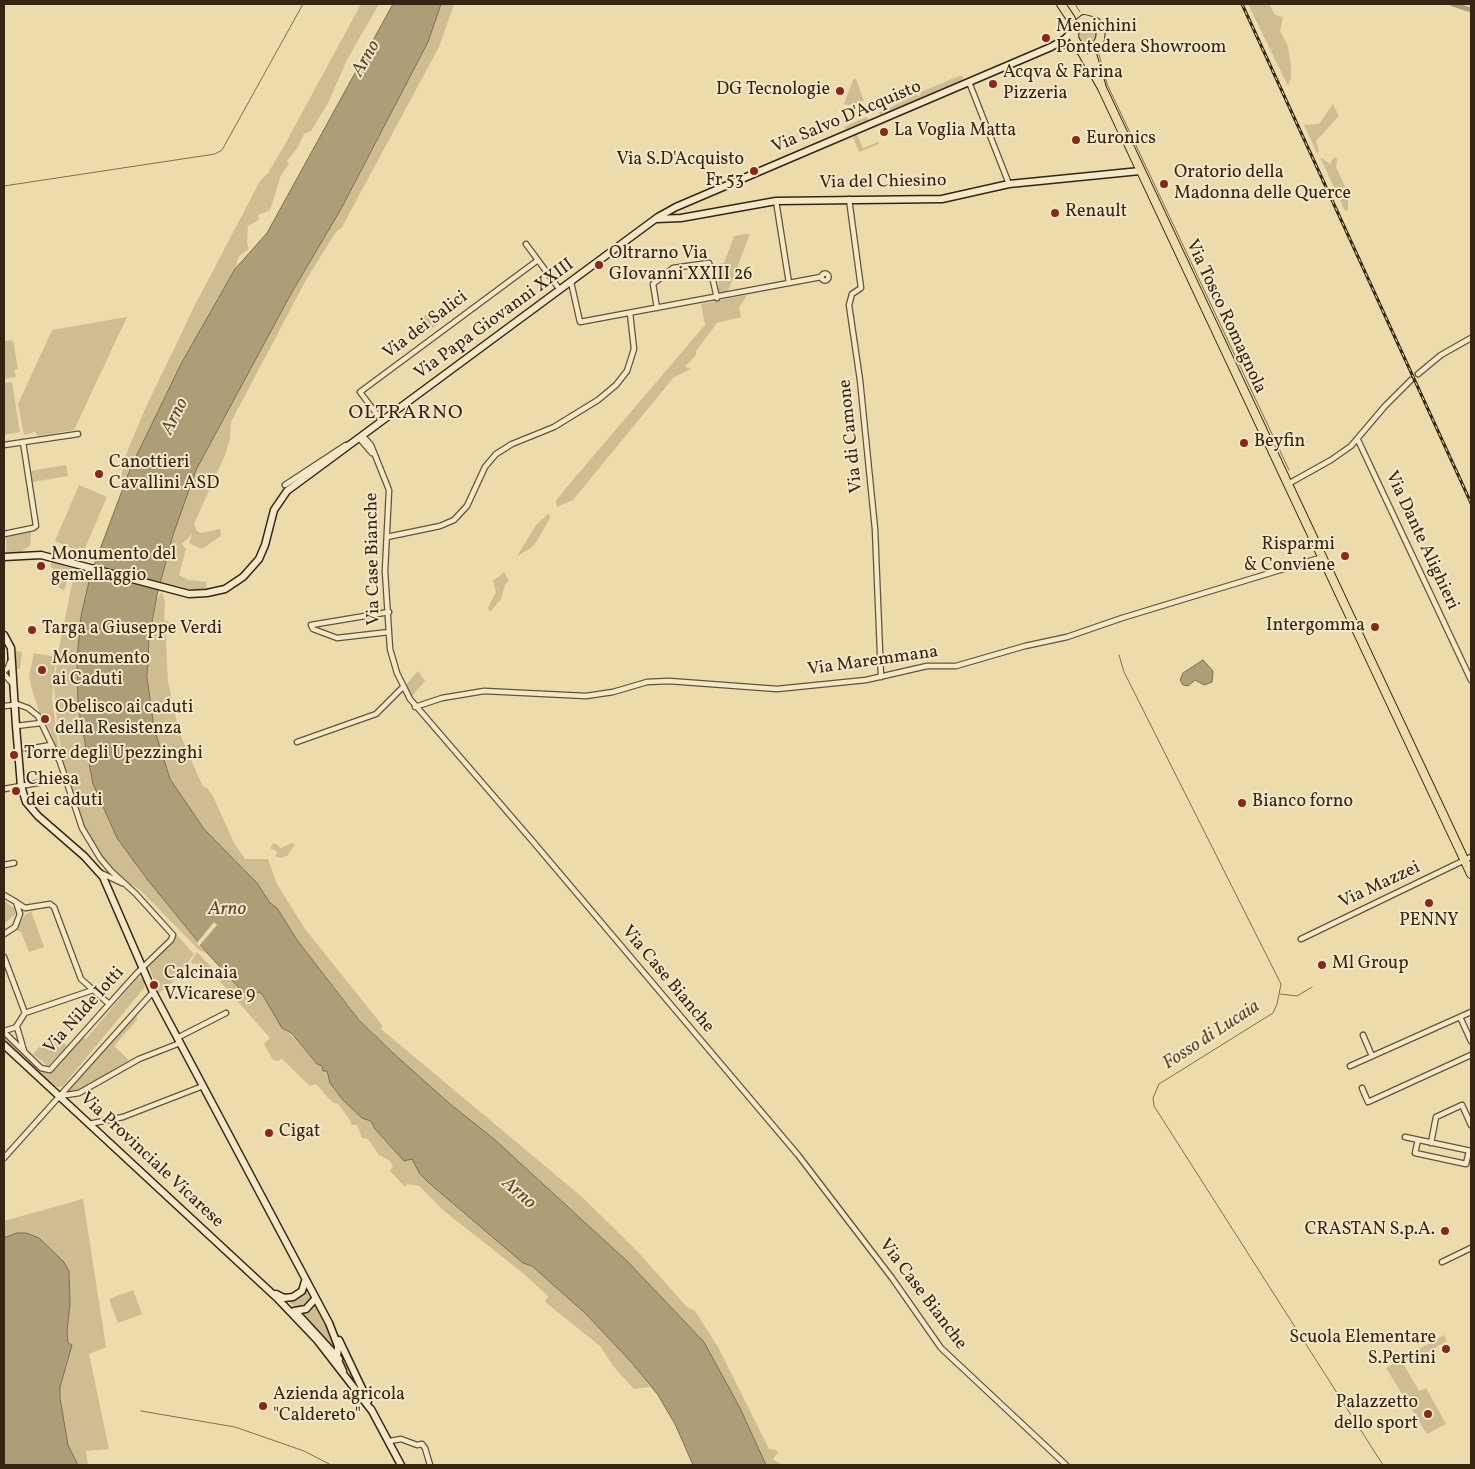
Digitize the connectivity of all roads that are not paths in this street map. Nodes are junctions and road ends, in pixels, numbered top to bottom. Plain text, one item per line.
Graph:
1 (1062, 4) edge
2 (1083, 19) junction
3 (1072, 31) junction
4 (1062, 44) junction
5 (1079, 44) junction
6 (1096, 44) junction
7 (1051, 47) junction
8 (1085, 56) junction
9 (969, 82) junction
10 (1102, 88) junction
11 (1140, 171) junction
12 (1009, 184) junction
13 (849, 199) junction
14 (776, 201) junction
15 (656, 219) junction
16 (526, 244) dead end
17 (538, 260) junction
18 (822, 277) dead end
19 (571, 282) junction
20 (789, 283) junction
21 (560, 290) junction
22 (716, 298) junction
23 (657, 308) junction
24 (630, 313) junction
25 (1471, 338) edge
26 (1418, 374) dead end
27 (1411, 380) dead end
28 (382, 421) junction
29 (372, 429) junction
30 (78, 434) dead end
31 (360, 437) junction
32 (1358, 440) junction
33 (23, 442) junction
34 (351, 444) junction
35 (4, 445) edge
36 (371, 445) junction
37 (375, 456) junction
38 (1288, 484) junction
39 (285, 485) dead end
40 (4, 534) edge
41 (387, 537) junction
42 (4, 557) edge
43 (1323, 558) junction
44 (389, 612) junction
45 (389, 632) junction
46 (4, 635) edge
47 (11, 654) junction
48 (1471, 664) edge
49 (1465, 667) junction
50 (4, 672) edge
51 (881, 676) junction
52 (1471, 680) edge
53 (12, 682) junction
54 (403, 687) junction
55 (14, 704) junction
56 (4, 706) edge
57 (415, 707) junction
58 (41, 723) junction
59 (16, 726) junction
60 (297, 742) dead end
61 (50, 745) junction
62 (28, 749) tunnel mouth
63 (65, 778) junction
64 (21, 786) junction
65 (4, 789) edge
66 (1468, 859) edge
67 (14, 863) dead end
68 (4, 865) edge
69 (101, 873) junction
70 (1471, 874) edge
71 (125, 884) junction
72 (4, 895) edge
73 (17, 904) junction
74 (4, 934) edge
75 (1301, 939) dead end
76 (4, 957) edge
77 (142, 968) junction
78 (93, 990) junction
79 (153, 992) junction
80 (109, 1004) junction
81 (1471, 1012) edge
82 (25, 1013) junction
83 (226, 1013) dead end
84 (1460, 1017) junction
85 (16, 1027) junction
86 (4, 1031) edge
87 (1363, 1035) dead end
88 (179, 1040) junction
89 (1471, 1040) edge
90 (4, 1045) edge
91 (25, 1052) junction
92 (1471, 1055) edge
93 (1372, 1056) junction
94 (1350, 1066) dead end
95 (203, 1086) junction
96 (1362, 1088) dead end
97 (58, 1096) junction
98 (89, 1124) junction
99 (1471, 1125) edge
100 (1404, 1137) dead end
101 (1418, 1140) junction
102 (1431, 1143) junction
103 (1470, 1151) edge
104 (4, 1158) edge
105 (1471, 1248) edge
106 (1442, 1262) dead end
107 (305, 1280) junction
108 (268, 1289) junction
109 (277, 1298) junction
110 (315, 1299) junction
111 (286, 1308) junction
112 (296, 1312) junction
113 (329, 1323) junction
114 (337, 1356) junction
115 (343, 1371) junction
116 (372, 1411) junction
117 (390, 1441) junction
118 (401, 1465) edge
119 (430, 1465) edge
120 (1066, 1465) edge

1 - 2 main road
1 - 3 main road
2 - 3 main road
2 - 6 main road
3 - 5 main road
3 - 7 main road
4 - 5 main road
4 - 7 main road
4 - 8 main road
5 - 6 main road
5 - 8 main road, Via Tosco Romagnola
6 - 10 main road, Via Tosco Romagnola
7 - 9 main road, Via Salvo D'Acquisto
8 - 10 main road, Via Tosco Romagnola
9 - 12 street
9 - 15 main road, Via Salvo D'Acquisto
10 - 11 main road, Via Tosco Romagnola
11 - 12 main road, Via del Chiesino
11 - 38 main road, Via Tosco Romagnola
12 - 13 main road, Via del Chiesino
13 - 14 main road, Via del Chiesino
13 - 51 street, Via di Camone
14 - 15 main road, Via del Chiesino
14 - 20 street
15 - 19 main road, Via Papa Giovanni XXIII
16 - 17 street
17 - 21 street
17 - 28 street, Via dei Salici
18 - 20 street
19 - 21 main road, Via Papa Giovanni XXIII
19 - 24 street
20 - 22 street
21 - 28 main road, Via Papa Giovanni XXIII
22 - 23 street
22 - 23 street
23 - 24 street
24 - 41 street
25 - 26 street
27 - 32 street
28 - 29 main road, Via Papa Giovanni XXIII
29 - 31 main road, Via Papa Giovanni XXIII
29 - 36 street, Via Case Bianche
30 - 33 street
31 - 34 main road, Via Papa Giovanni XXIII
31 - 36 street, Via Case Bianche
31 - 37 street, Via Case Bianche
32 - 38 street
32 - 49 street, Via Dante Alighieri
33 - 35 street
33 - 40 street
34 - 39 street, Via Papa Giovanni XXIII
34 - 42 main road, Via Papa Giovanni XXIII
36 - 37 street, Via Case Bianche
37 - 41 street, Via Case Bianche
38 - 43 main road, Via Tosco Romagnola
41 - 44 street, Via Case Bianche
43 - 51 street, Via Maremmana
43 - 66 main road, Via Tosco Romagnola
44 - 45 street, Via Case Bianche
44 - 45 street
45 - 54 street, Via Case Bianche
46 - 47 main road
47 - 50 street
47 - 53 main road
48 - 49 street
49 - 52 street, Via Dante Alighieri
50 - 53 street
51 - 57 street, Via Maremmana
53 - 55 main road
54 - 57 street, Via Case Bianche
54 - 60 street
55 - 56 street
55 - 58 street
55 - 59 main road
57 - 120 street, Via Case Bianche
58 - 59 street
58 - 61 street
59 - 64 main road
61 - 62 street
61 - 63 street
63 - 64 street
63 - 71 street
64 - 65 street
64 - 69 main road
66 - 70 main road, Via Tosco Romagnola
66 - 75 street, Via Mazzei
67 - 68 street
69 - 71 street
69 - 77 main road, Via Provinciale Vicarese
71 - 77 street, Via Nilde Iotti
72 - 73 street
73 - 74 street
73 - 78 street
76 - 82 street
77 - 79 main road, Via Provinciale Vicarese
77 - 80 street, Via Nilde Iotti
78 - 80 street
78 - 82 street
79 - 88 main road, Via Provinciale Vicarese
79 - 97 street
80 - 91 street, Via Nilde Iotti
81 - 84 street
82 - 85 street
83 - 88 street
84 - 89 street
84 - 93 street
85 - 86 street, Via Nilde Iotti
85 - 91 street, Via Nilde Iotti
86 - 91 street, Via Nilde Iotti
87 - 93 street
88 - 95 main road, Via Provinciale Vicarese
88 - 97 street
90 - 97 main road, Via Provinciale Vicarese
92 - 96 street
93 - 94 street
95 - 98 street
95 - 107 main road, Via Provinciale Vicarese
97 - 98 main road, Via Provinciale Vicarese
97 - 104 street
98 - 108 main road, Via Provinciale Vicarese
99 - 102 street
100 - 101 street
101 - 102 street
101 - 103 street
102 - 103 street
105 - 106 street
107 - 108 main road
107 - 110 main road, Via Provinciale Vicarese
108 - 109 main road, Via Provinciale Vicarese
109 - 111 main road, Via Provinciale Vicarese
109 - 112 main road, Via Provinciale Vicarese
110 - 112 main road
110 - 113 main road, Via Provinciale Vicarese
111 - 112 main road
111 - 115 main road, Via Provinciale Vicarese
112 - 114 main road, Via Provinciale Vicarese
113 - 114 main road, Via Provinciale Vicarese
113 - 116 main road, Via Provinciale Vicarese
114 - 115 main road, Via Provinciale Vicarese
114 - 116 main road, Via Provinciale Vicarese
115 - 116 main road, Via Provinciale Vicarese
116 - 117 main road, Via Provinciale Vicarese
117 - 118 main road, Via Provinciale Vicarese
117 - 119 street

